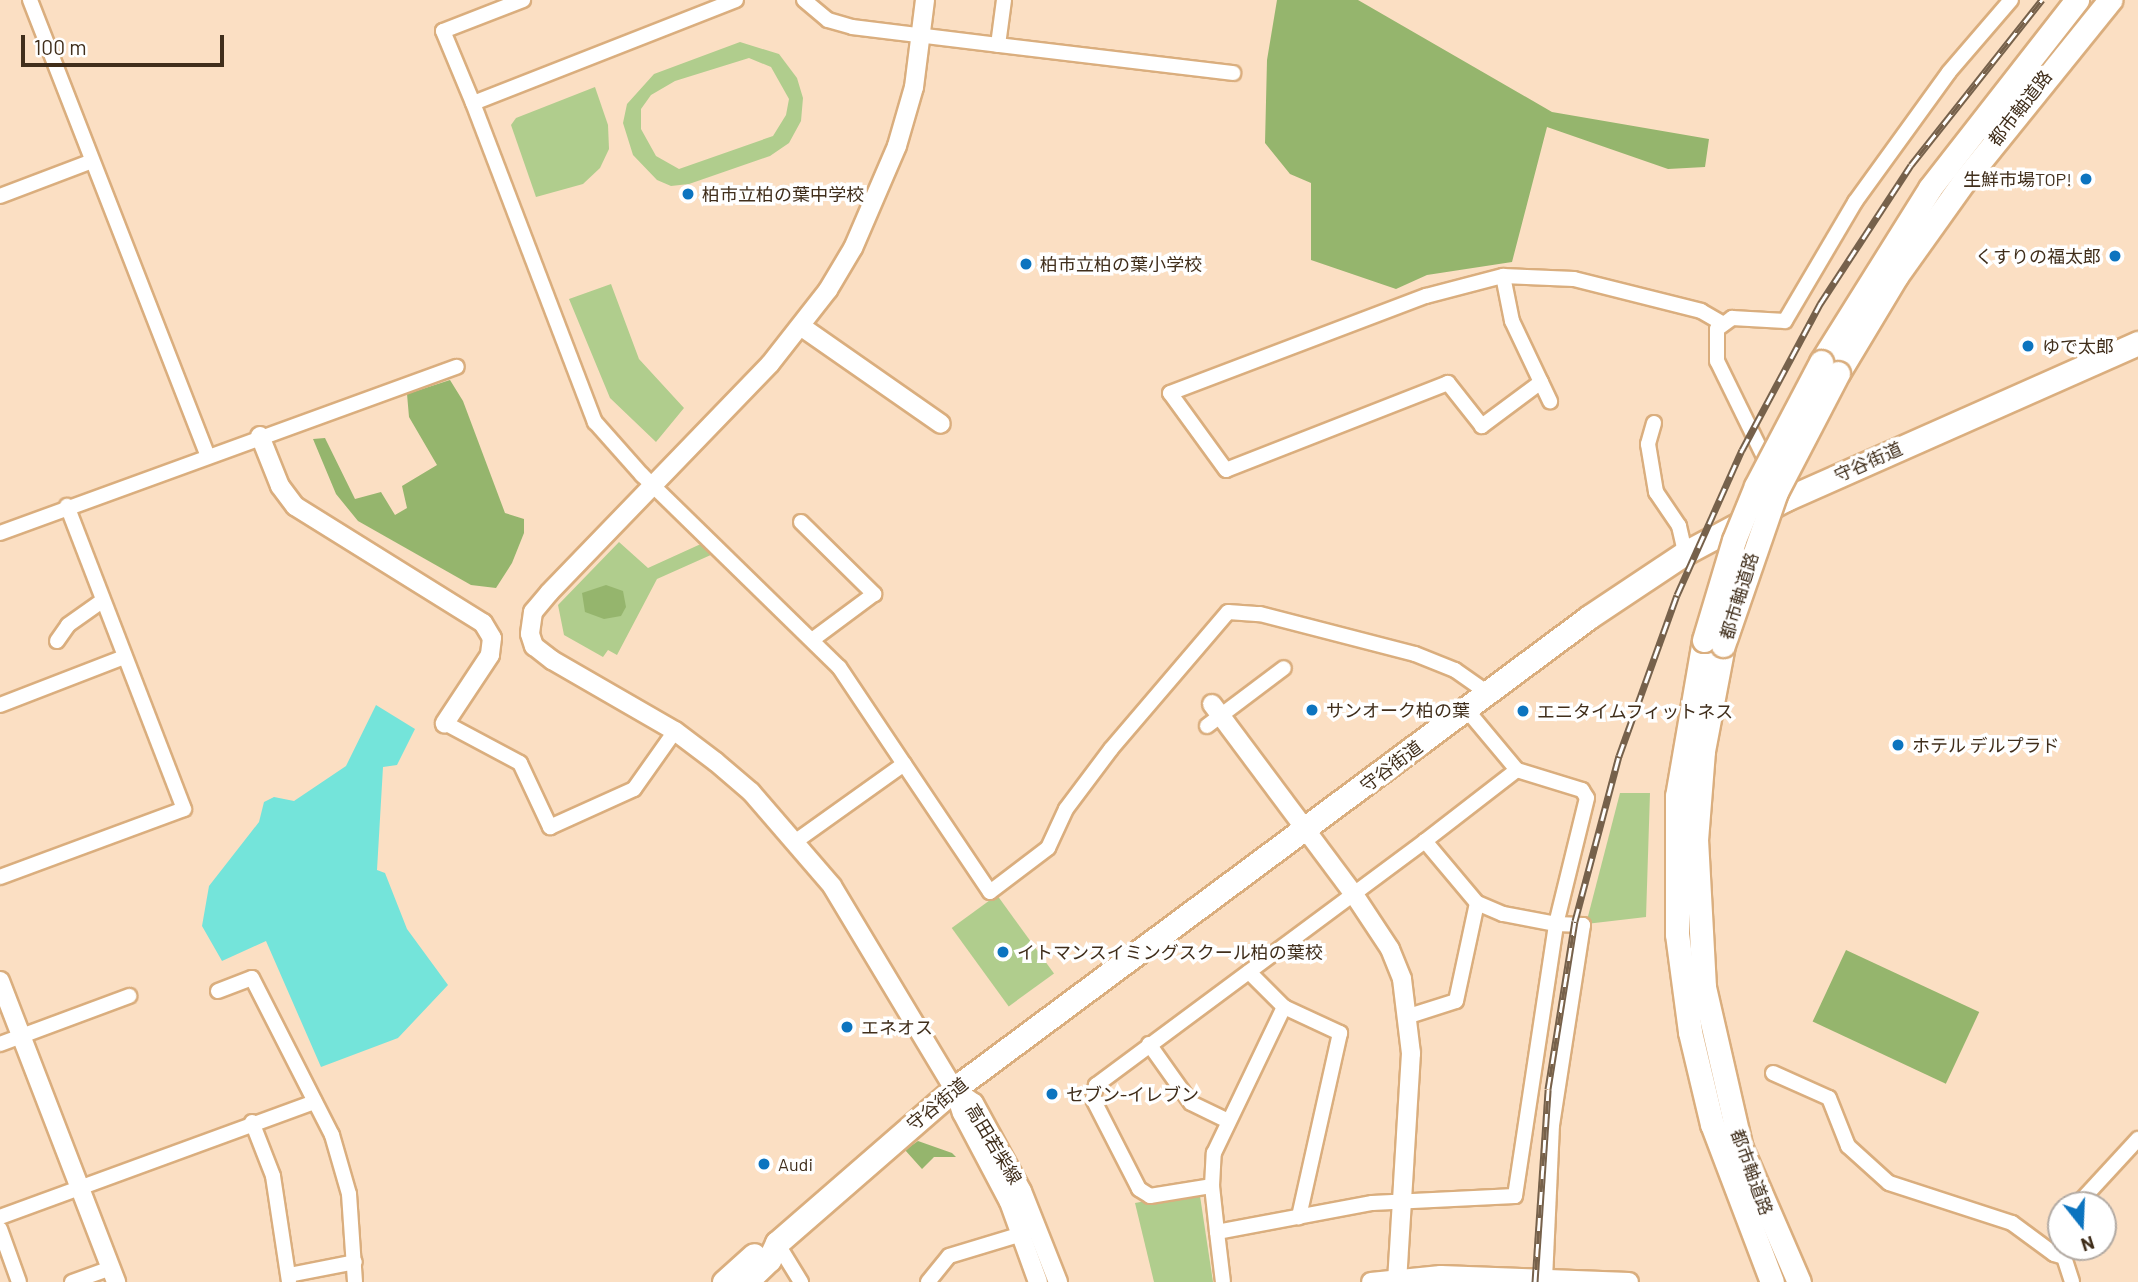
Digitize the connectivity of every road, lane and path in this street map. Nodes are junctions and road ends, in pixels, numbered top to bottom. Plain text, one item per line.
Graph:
1 (30, 0) edge
2 (523, 0) edge
3 (736, 0) edge
4 (804, 0) edge
5 (925, 0) edge
6 (1004, 0) edge
7 (2011, 0) edge
8 (2077, 0) edge
9 (2110, 0) edge
10 (923, 36) junction
11 (998, 45) junction
12 (1233, 74) dead end
13 (473, 103) junction
14 (92, 161) junction
15 (0, 196) edge
16 (1503, 276) junction
17 (1722, 323) junction
18 (802, 327) junction
19 (2138, 343) edge
20 (457, 367) dead end
21 (1830, 368) junction
22 (1541, 382) junction
23 (1549, 401) dead end
24 (1654, 423) dead end
25 (941, 424) dead end
26 (260, 436) junction
27 (208, 457) junction
28 (653, 486) junction
29 (1786, 499) junction
30 (66, 506) junction
31 (801, 522) dead end
32 (0, 533) edge
33 (1685, 552) junction
34 (102, 601) junction
35 (812, 639) junction
36 (57, 641) dead end
37 (1713, 642) junction
38 (122, 658) junction
39 (1284, 668) dead end
40 (1488, 693) junction
41 (0, 705) edge
42 (1466, 709) junction
43 (1213, 715) joint
44 (445, 723) joint
45 (675, 731) junction
46 (904, 764) junction
47 (1517, 770) junction
48 (1305, 830) junction
49 (796, 841) junction
50 (1425, 841) junction
51 (0, 877) edge
52 (1353, 893) junction
53 (1477, 903) junction
54 (1556, 924) junction
55 (1249, 972) junction
56 (0, 981) edge
57 (218, 991) dead end
58 (129, 996) dead end
59 (1284, 1007) junction
60 (1409, 1016) junction
61 (20, 1036) junction
62 (0, 1044) edge
63 (1149, 1044) junction
64 (1773, 1073) dead end
65 (954, 1089) junction
66 (315, 1102) junction
67 (1228, 1121) junction
68 (251, 1122) junction
69 (2138, 1139) edge
70 (79, 1184) junction
71 (1212, 1186) junction
72 (2090, 1191) edge
73 (1402, 1200) junction
74 (1299, 1216) junction
75 (0, 1217) edge
76 (0, 1230) edge
77 (1217, 1232) junction
78 (1022, 1234) junction
79 (778, 1243) junction
80 (2047, 1243) edge
81 (2066, 1261) edge
82 (355, 1262) junction
83 (114, 1275) edge
84 (1545, 1277) junction
85 (287, 1279) edge
86 (1397, 1280) edge
87 (19, 1282) edge
88 (72, 1282) edge
89 (355, 1282) edge
90 (724, 1282) edge
91 (746, 1282) edge
92 (801, 1282) edge
93 (928, 1282) edge
94 (1038, 1282) edge
95 (1058, 1282) edge
96 (1223, 1282) edge
97 (1371, 1282) edge
98 (1629, 1282) edge
99 (1772, 1282) edge
100 (1799, 1282) edge
101 (2072, 1282) edge

1 - 14 street
2 - 13 street
3 - 13 street
4 - 10 street
5 - 10 street
6 - 11 street
7 - 17 street
8 - 21 main road, 都市軸道路
9 - 21 main road, 都市軸道路
10 - 11 street
10 - 18 street
11 - 12 street
13 - 28 street
14 - 15 street
14 - 27 street
16 - 17 street
16 - 22 street
16 - 22 street
17 - 29 street
18 - 25 street
18 - 28 street
19 - 29 main road, 守谷街道
20 - 26 street
21 - 37 main road, 都市軸道路, bridge
22 - 23 street
24 - 33 street
26 - 27 street
26 - 44 street
27 - 30 street
28 - 35 street
28 - 45 street
29 - 33 main road, 守谷街道
30 - 32 street
30 - 34 street
31 - 35 street
33 - 40 main road, 守谷街道
34 - 36 street
34 - 38 street
35 - 46 street
37 - 99 main road, 都市軸道路
37 - 100 main road, 都市軸道路
38 - 41 street
38 - 51 street
39 - 43 street
40 - 42 main road, 守谷街道
40 - 46 street
42 - 47 street
42 - 48 main road, 守谷街道
43 - 48 street
44 - 45 street
45 - 49 street
46 - 49 street
47 - 50 street
47 - 54 street
48 - 52 street
48 - 65 main road, 守谷街道
49 - 65 street
50 - 52 street
50 - 53 street
52 - 55 street
52 - 60 street
53 - 54 street
53 - 60 street
54 - 73 street
54 - 84 street
55 - 59 street
55 - 63 street
56 - 61 street
57 - 66 street
58 - 61 street
59 - 67 street
59 - 74 street
60 - 73 street
61 - 62 street
61 - 70 street
63 - 67 street
63 - 71 street
64 - 80 street
65 - 78 street, 高田若柴線
65 - 79 main road, 守谷街道
65 - 95 street, 高田若柴線
66 - 68 street
66 - 82 street
67 - 71 street
68 - 70 street
68 - 85 street
69 - 72 street
70 - 75 street
70 - 83 street
71 - 77 street
73 - 74 street
73 - 86 street
74 - 77 street
76 - 87 street
77 - 96 street
78 - 93 street
78 - 94 street, 高田若柴線
79 - 90 main road, 守谷街道
79 - 91 main road, 守谷街道
79 - 92 street
81 - 101 street
82 - 85 street
82 - 89 street
83 - 88 street
84 - 86 street
84 - 98 street
86 - 97 street

